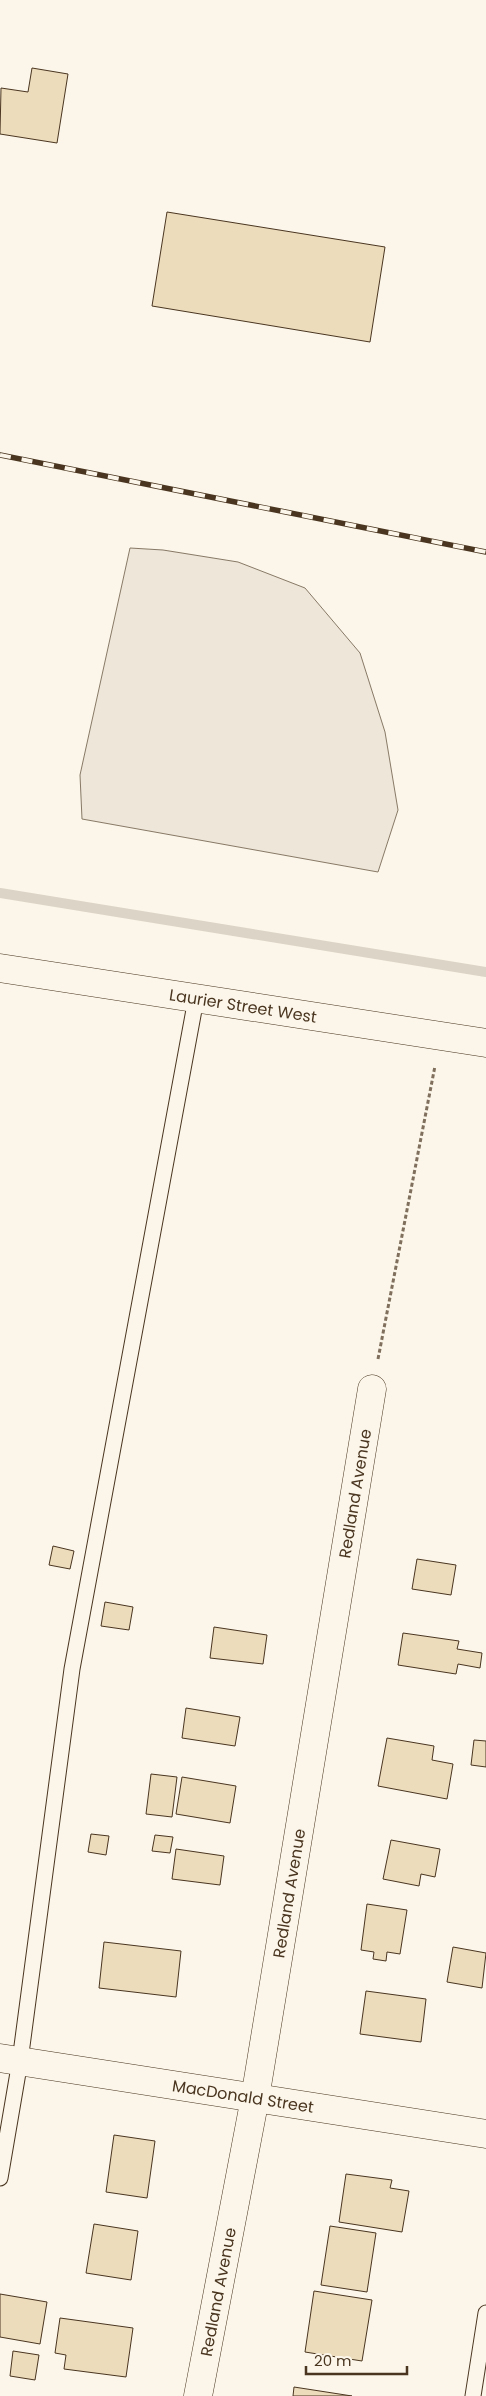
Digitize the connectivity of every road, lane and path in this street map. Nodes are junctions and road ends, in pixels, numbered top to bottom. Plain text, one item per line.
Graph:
1 (0, 968) edge
2 (196, 999) junction
3 (441, 1036) junction
4 (486, 1043) edge
5 (372, 1389) joint
6 (10, 2059) edge
7 (255, 2098) junction
8 (486, 2134) edge
9 (0, 2178) edge
10 (486, 2313) edge
11 (198, 2396) edge
12 (473, 2396) edge

1 - 2 street, Laurier Street West
2 - 3 street, Laurier Street West
2 - 6 lane
3 - 4 street, Laurier Street West
3 - 5 path
5 - 7 street, Redland Avenue
6 - 7 street, MacDonald Street
6 - 9 lane
7 - 8 street, MacDonald Street
7 - 11 street, Redland Avenue
10 - 12 lane

